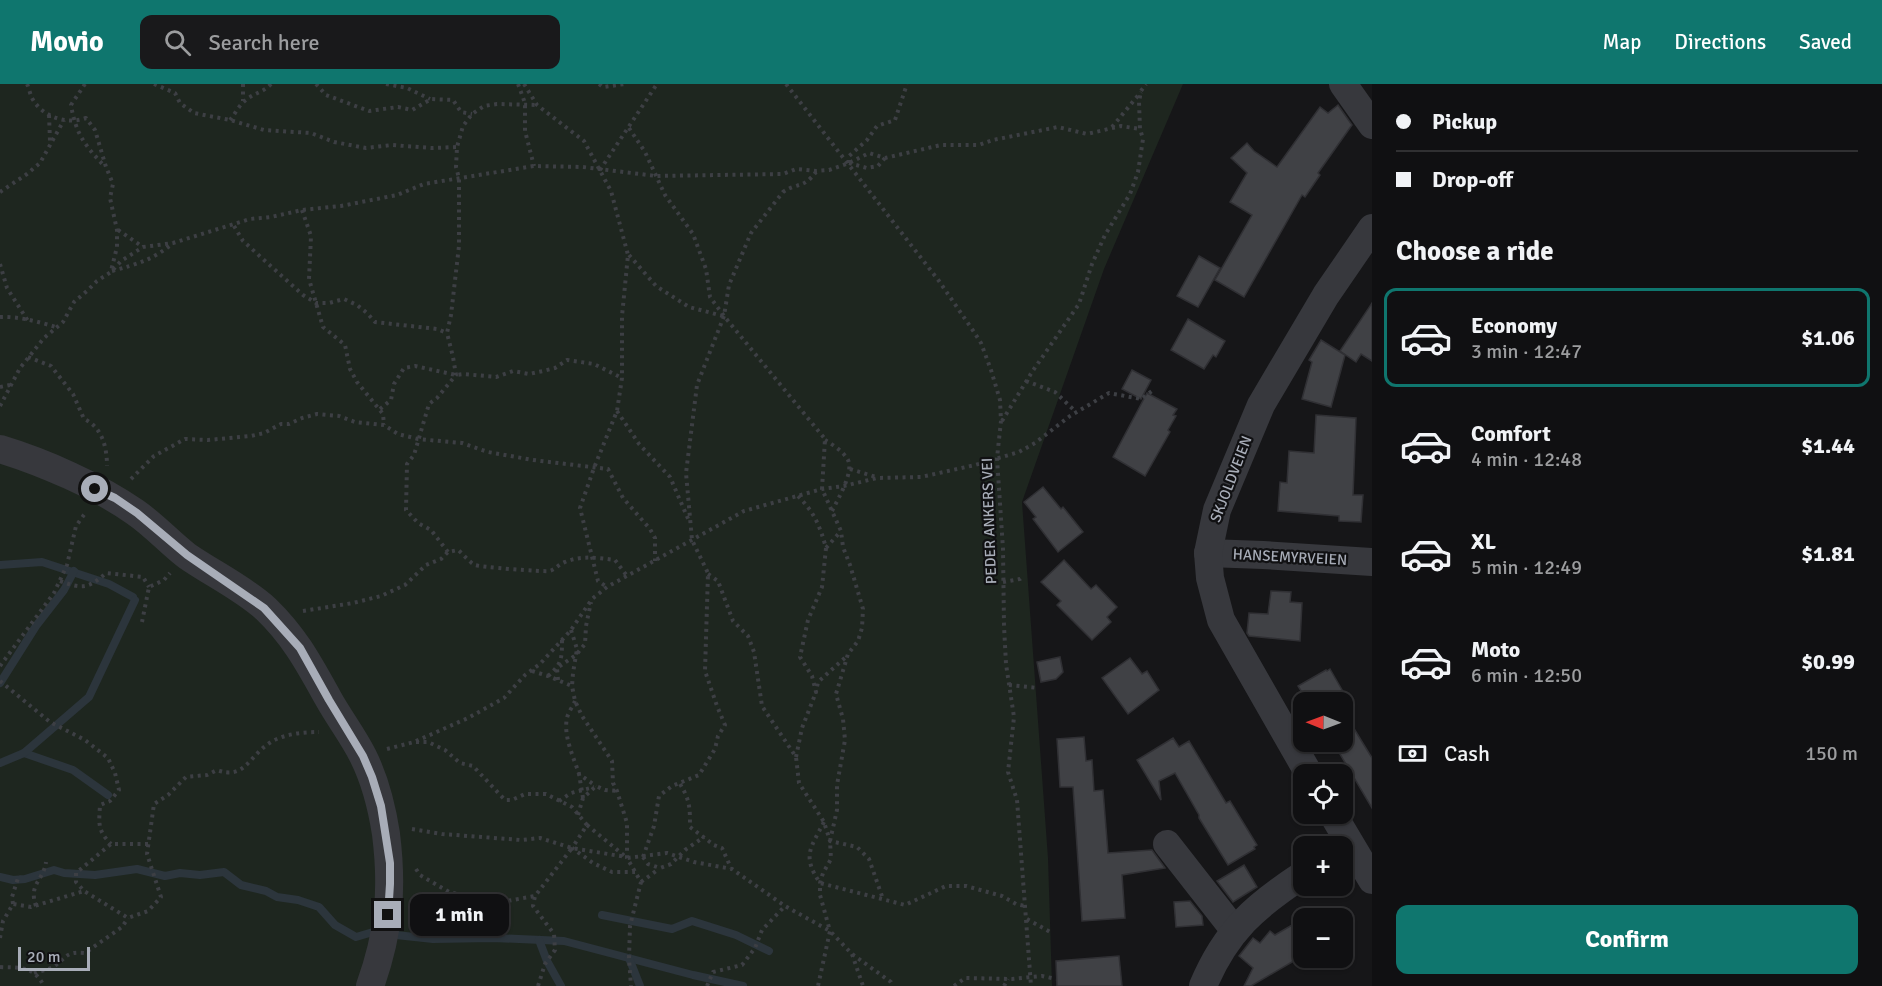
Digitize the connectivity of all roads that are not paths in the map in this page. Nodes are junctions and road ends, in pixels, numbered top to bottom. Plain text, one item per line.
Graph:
1 (1343, 84) edge
2 (1372, 124) edge
3 (1372, 228) edge
4 (0, 449) edge
5 (1208, 553) junction
6 (1372, 562) edge
7 (1303, 764) edge
8 (1167, 843) dead end
9 (1353, 857) edge
10 (1372, 880) edge
11 (1293, 882) edge
12 (1234, 931) junction
13 (370, 986) edge
14 (1203, 986) edge

1 - 2 street
3 - 5 street, SKJOLDVEIEN
4 - 13 street
5 - 6 street, HANSEMYRVEIEN
5 - 7 street, SKJOLDVEIEN
8 - 12 street
9 - 10 street
11 - 12 street
12 - 14 street

